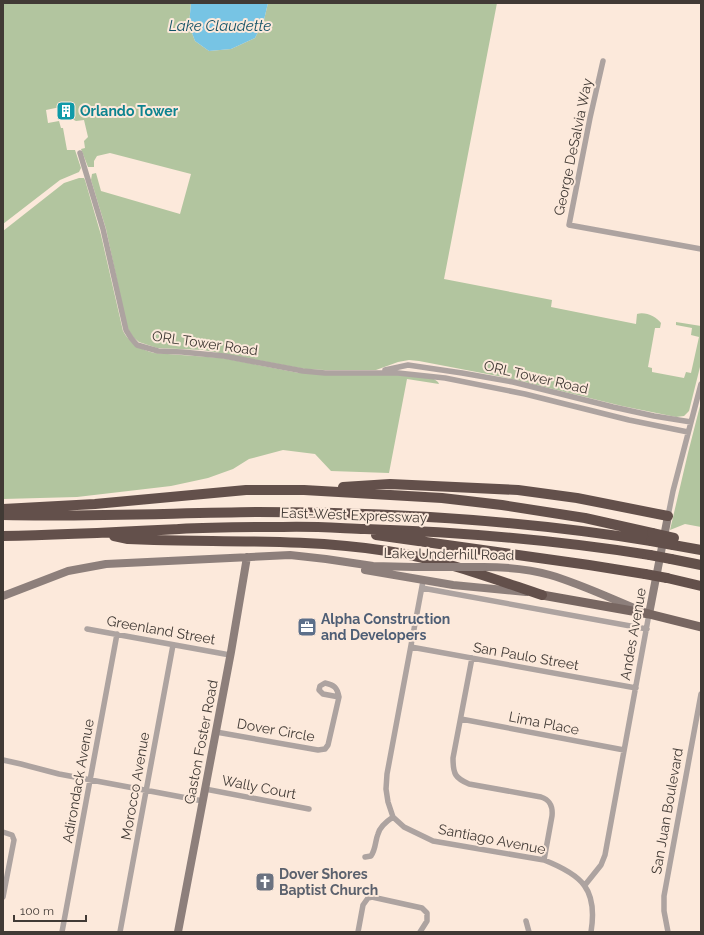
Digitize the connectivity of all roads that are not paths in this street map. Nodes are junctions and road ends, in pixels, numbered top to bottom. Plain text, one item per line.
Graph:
1 (604, 61) dead end
2 (80, 152) dead end
3 (701, 249) edge
4 (447, 370) junction
5 (375, 373) junction
6 (445, 378) junction
7 (701, 384) edge
8 (551, 391) junction
9 (549, 400) junction
10 (691, 422) junction
11 (688, 432) junction
12 (304, 490) junction
13 (3, 509) edge
14 (3, 515) edge
15 (668, 516) junction
16 (347, 528) junction
17 (102, 533) junction
18 (3, 536) edge
19 (652, 537) junction
20 (698, 550) edge
21 (290, 555) junction
22 (247, 557) junction
23 (701, 565) edge
24 (423, 585) junction
25 (701, 586) edge
26 (542, 595) junction
27 (3, 596) edge
28 (649, 614) junction
29 (701, 627) edge
30 (87, 629) dead end
31 (647, 629) junction
32 (117, 634) junction
33 (173, 645) junction
34 (411, 647) junction
35 (230, 655) junction
36 (472, 658) junction
37 (636, 688) junction
38 (701, 694) edge
39 (339, 697) dead end
40 (700, 701) edge
41 (460, 719) junction
42 (216, 732) junction
43 (624, 750) junction
44 (3, 760) edge
45 (90, 780) junction
46 (205, 789) junction
47 (146, 790) junction
48 (203, 801) junction
49 (310, 809) dead end
50 (393, 817) junction
51 (3, 832) edge
52 (365, 856) dead end
53 (544, 860) junction
54 (585, 885) junction
55 (3, 897) edge
56 (526, 921) dead end
57 (62, 932) edge
58 (120, 932) edge
59 (178, 932) edge
60 (358, 932) edge
61 (420, 932) edge
62 (529, 932) edge
63 (591, 932) edge
64 (668, 932) edge

1 - 3 street, George DeSalvia Way
2 - 5 street, ORL Tower Road
4 - 5 street, ORL Tower Road
4 - 6 street
4 - 8 street, ORL Tower Road
5 - 6 street, ORL Tower Road
6 - 9 street, ORL Tower Road
7 - 10 street, Andes Avenue
8 - 9 street
8 - 10 street, ORL Tower Road
9 - 11 street, ORL Tower Road
10 - 11 street, Andes Avenue
11 - 15 street, Andes Avenue
12 - 13 highway
12 - 15 highway
12 - 19 highway
14 - 19 highway, East-West Expressway
15 - 28 main road, Andes Avenue
16 - 17 highway, East-West Expressway
16 - 23 highway, East-West Expressway, bridge
16 - 25 highway, bridge
17 - 18 highway, East-West Expressway
17 - 26 highway
19 - 20 highway, bridge
21 - 22 main road, Lake Underhill Road
21 - 24 main road, Lake Underhill Road
21 - 28 main road, Lake Underhill Road, bridge
22 - 27 main road, Lake Underhill Road
22 - 35 main road, Gaston Foster Road
24 - 26 main road, Lake Underhill Road
24 - 31 street, Lake Underhill Road
24 - 34 street
26 - 28 main road, Lake Underhill Road
28 - 29 main road, Lake Underhill Road
28 - 31 street, Andes Avenue
30 - 32 street, Greenland Street
31 - 37 street, Andes Avenue
32 - 33 street, Greenland Street
32 - 45 street, Adirondack Avenue
33 - 35 street, Greenland Street
33 - 47 street, Morocco Avenue
34 - 36 street, San Paulo Street
34 - 50 street
35 - 42 main road, Gaston Foster Road
36 - 37 street, San Paulo Street
36 - 41 street
37 - 43 street, Andes Avenue
38 - 40 street, San Juan Boulevard
39 - 42 street, Dover Circle
40 - 64 street, San Juan Boulevard
41 - 43 street, Lima Place
41 - 53 street
42 - 46 main road, Gaston Foster Road
43 - 54 street, Andes Avenue
44 - 45 street
45 - 47 street
45 - 57 street, Adirondack Avenue
46 - 48 main road, Gaston Foster Road
46 - 49 street, Wally Court
47 - 48 street
47 - 58 street, Morocco Avenue
48 - 59 main road, Gaston Foster Road
50 - 52 street
50 - 53 street, Santiago Avenue
51 - 55 street
53 - 54 street, Santiago Avenue
54 - 63 street, Santiago Avenue
56 - 62 street
60 - 61 street

